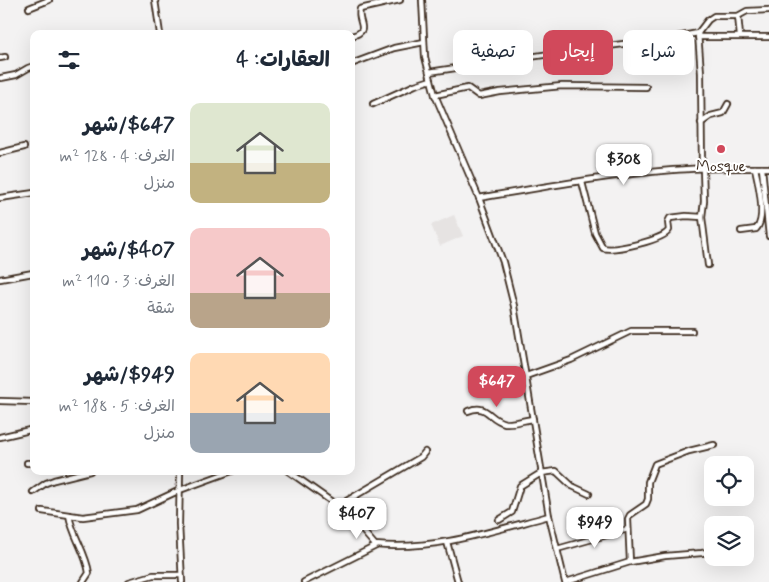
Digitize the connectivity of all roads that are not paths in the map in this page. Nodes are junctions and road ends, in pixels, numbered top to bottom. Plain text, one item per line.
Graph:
1 (49, 0) edge
2 (155, 0) edge
3 (400, 0) edge
4 (422, 0) edge
5 (29, 8) dead end
6 (769, 10) edge
7 (738, 16) junction
8 (159, 30) edge
9 (355, 34) edge
10 (698, 35) junction
11 (740, 36) junction
12 (769, 37) edge
13 (424, 42) junction
14 (355, 63) edge
15 (30, 67) edge
16 (429, 72) junction
17 (0, 78) edge
18 (431, 80) junction
19 (646, 87) dead end
20 (435, 95) junction
21 (373, 104) dead end
22 (728, 104) dead end
23 (701, 123) junction
24 (24, 147) dead end
25 (0, 153) edge
26 (703, 168) junction
27 (755, 168) junction
28 (762, 168) junction
29 (769, 168) edge
30 (582, 182) junction
31 (30, 194) edge
32 (0, 198) edge
33 (479, 198) junction
34 (702, 217) junction
35 (768, 228) edge
36 (741, 231) dead end
37 (769, 236) edge
38 (708, 265) dead end
39 (30, 274) edge
40 (0, 279) edge
41 (692, 331) dead end
42 (526, 376) junction
43 (0, 401) edge
44 (30, 402) edge
45 (468, 411) dead end
46 (533, 419) junction
47 (30, 430) edge
48 (0, 437) edge
49 (714, 445) dead end
50 (425, 452) dead end
51 (542, 473) junction
52 (74, 475) edge
53 (180, 475) edge
54 (221, 475) edge
55 (294, 475) edge
56 (180, 490) junction
57 (33, 492) dead end
58 (589, 494) dead end
59 (338, 506) junction
60 (42, 511) dead end
61 (69, 515) junction
62 (548, 516) junction
63 (499, 520) dead end
64 (628, 529) junction
65 (447, 542) junction
66 (377, 545) junction
67 (556, 549) junction
68 (704, 553) edge
69 (630, 562) junction
70 (181, 575) junction
71 (83, 582) edge
72 (129, 582) edge
73 (182, 582) edge
74 (304, 582) edge
75 (458, 582) edge
76 (566, 582) edge

1 - 5 street
2 - 8 street
3 - 9 street
4 - 13 street
6 - 7 street
7 - 10 street
7 - 11 street
10 - 11 street
10 - 16 street
10 - 23 street
11 - 12 street
13 - 14 street
13 - 16 street
15 - 17 street
16 - 18 street
18 - 20 street
18 - 21 street
19 - 20 street
20 - 33 street
22 - 23 street
23 - 26 street
24 - 25 street
26 - 27 street
26 - 30 street
26 - 34 street
27 - 28 street
27 - 36 street
28 - 29 street
28 - 35 street
30 - 33 street
30 - 34 street
31 - 32 street
33 - 42 street
34 - 38 street
35 - 37 street
39 - 40 street
41 - 42 street
42 - 46 street
43 - 44 street
45 - 46 street
46 - 51 street
47 - 48 street
49 - 64 street
50 - 59 street
51 - 58 street
51 - 62 street
51 - 63 street
52 - 57 street
53 - 56 street
54 - 56 street
55 - 59 street
56 - 61 street
56 - 70 street
59 - 66 street
60 - 61 street
61 - 71 street
62 - 65 street
62 - 67 street
64 - 67 street
64 - 69 street
65 - 66 street
65 - 75 street
66 - 74 street
67 - 76 street
68 - 69 street
69 - 76 street
70 - 72 street
70 - 73 street

